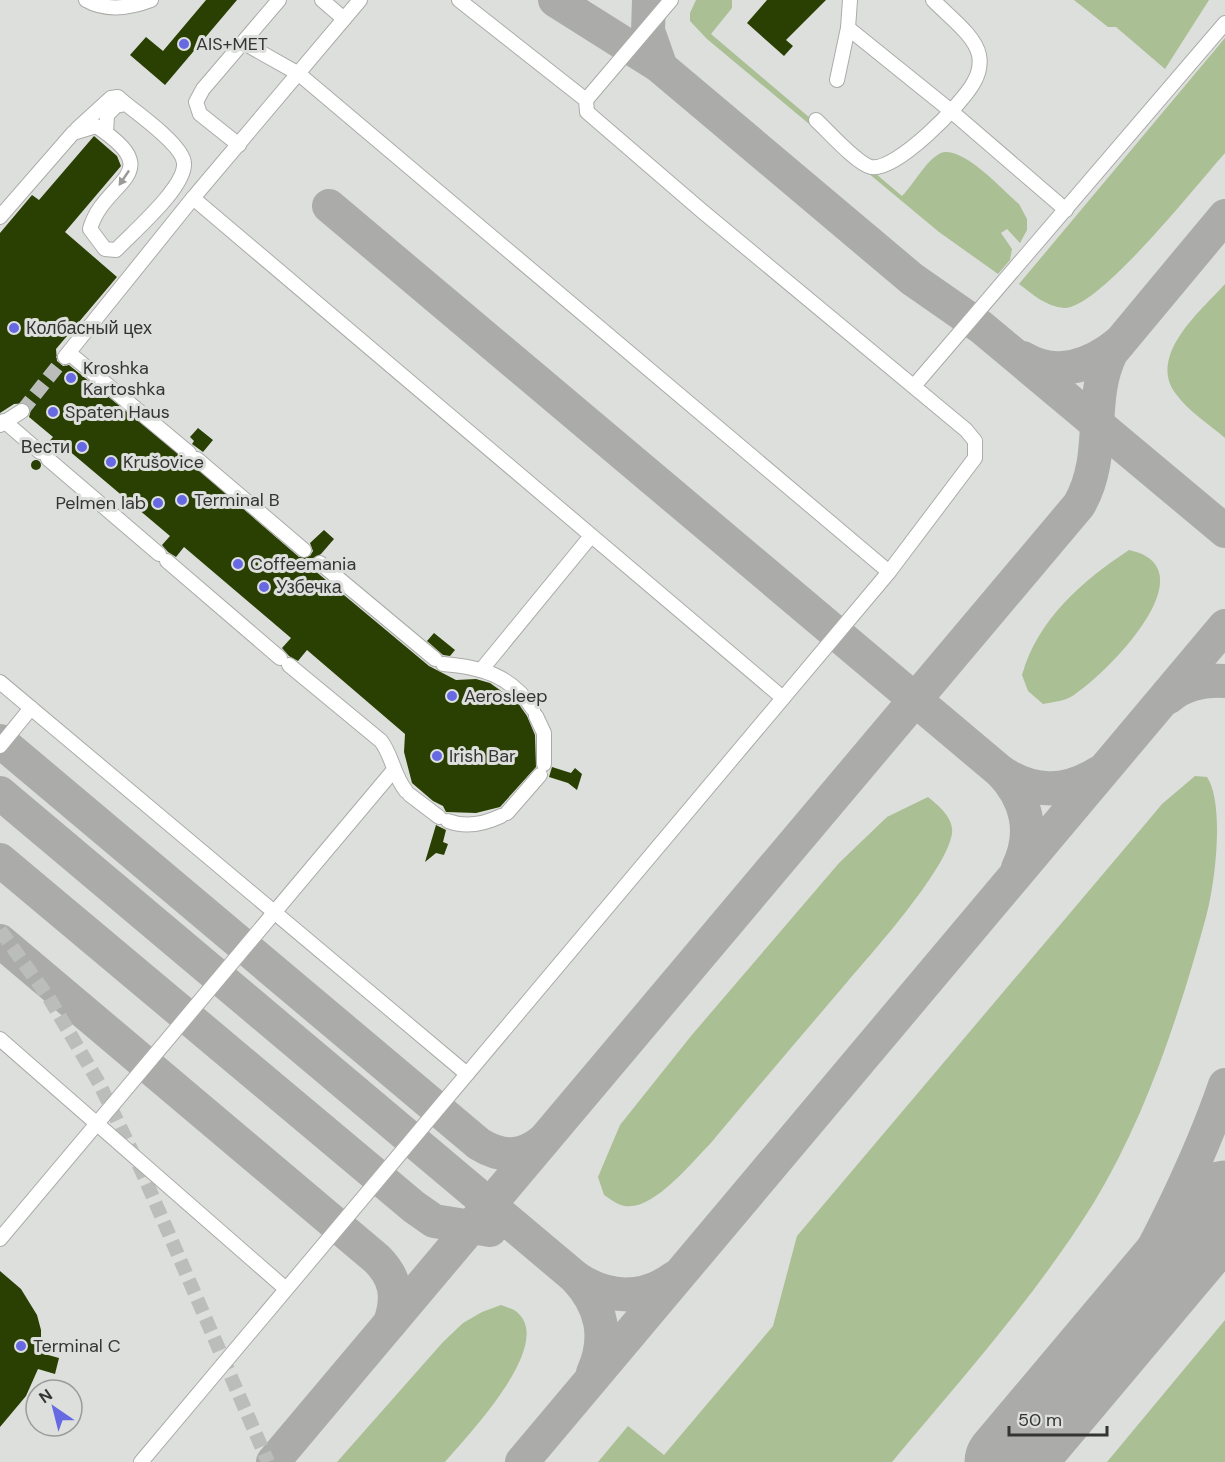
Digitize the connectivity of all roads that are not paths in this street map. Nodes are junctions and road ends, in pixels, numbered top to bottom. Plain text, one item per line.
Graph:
1 (87, 0) edge
2 (151, 0) edge
3 (279, 0) edge
4 (322, 0) edge
5 (360, 0) edge
6 (459, 0) edge
7 (671, 0) edge
8 (850, 0) edge
9 (933, 0) edge
10 (344, 19) junction
11 (1225, 23) edge
12 (848, 28) junction
13 (244, 43) junction
14 (299, 74) junction
15 (837, 80) dead end
16 (586, 100) junction
17 (126, 104) junction
18 (951, 111) junction
19 (816, 120) dead end
20 (80, 130) junction
21 (105, 133) junction
22 (239, 145) junction
23 (193, 198) junction
24 (1066, 210) junction
25 (0, 217) edge
26 (914, 386) junction
27 (22, 411) tunnel mouth
28 (2, 423) edge
29 (591, 536) junction
30 (304, 550) dead end
31 (320, 563) dead end
32 (889, 572) junction
33 (482, 669) junction
34 (0, 682) edge
35 (783, 698) junction
36 (31, 708) junction
37 (0, 746) edge
38 (393, 771) junction
39 (274, 912) junction
40 (0, 1039) edge
41 (467, 1074) junction
42 (97, 1121) junction
43 (0, 1239) edge
44 (286, 1289) junction
45 (141, 1462) edge

1 - 2 lane
3 - 13 lane
4 - 10 lane
5 - 10 lane
6 - 16 lane
7 - 16 lane
8 - 12 lane
9 - 18 lane
10 - 14 lane
11 - 24 lane
12 - 15 lane
12 - 18 lane
13 - 14 lane
13 - 22 lane
14 - 22 lane
14 - 32 lane
16 - 26 lane
17 - 20 lane
17 - 21 lane
21 -> 17 lane
18 - 19 lane
18 - 24 lane
20 - 21 lane
20 - 25 lane
22 - 23 lane
23 - 29 lane
23 - 30 lane
24 - 26 lane
26 - 32 lane
27 - 28 lane
28 - 38 lane
29 - 33 lane
29 - 35 lane
31 - 33 lane
32 - 35 lane
33 - 38 lane
34 - 36 lane
35 - 41 lane
36 - 37 lane
36 - 39 lane
38 - 39 lane
39 - 41 lane
39 - 42 lane
40 - 42 lane
41 - 44 lane
42 - 43 lane
42 - 44 lane
44 - 45 lane

